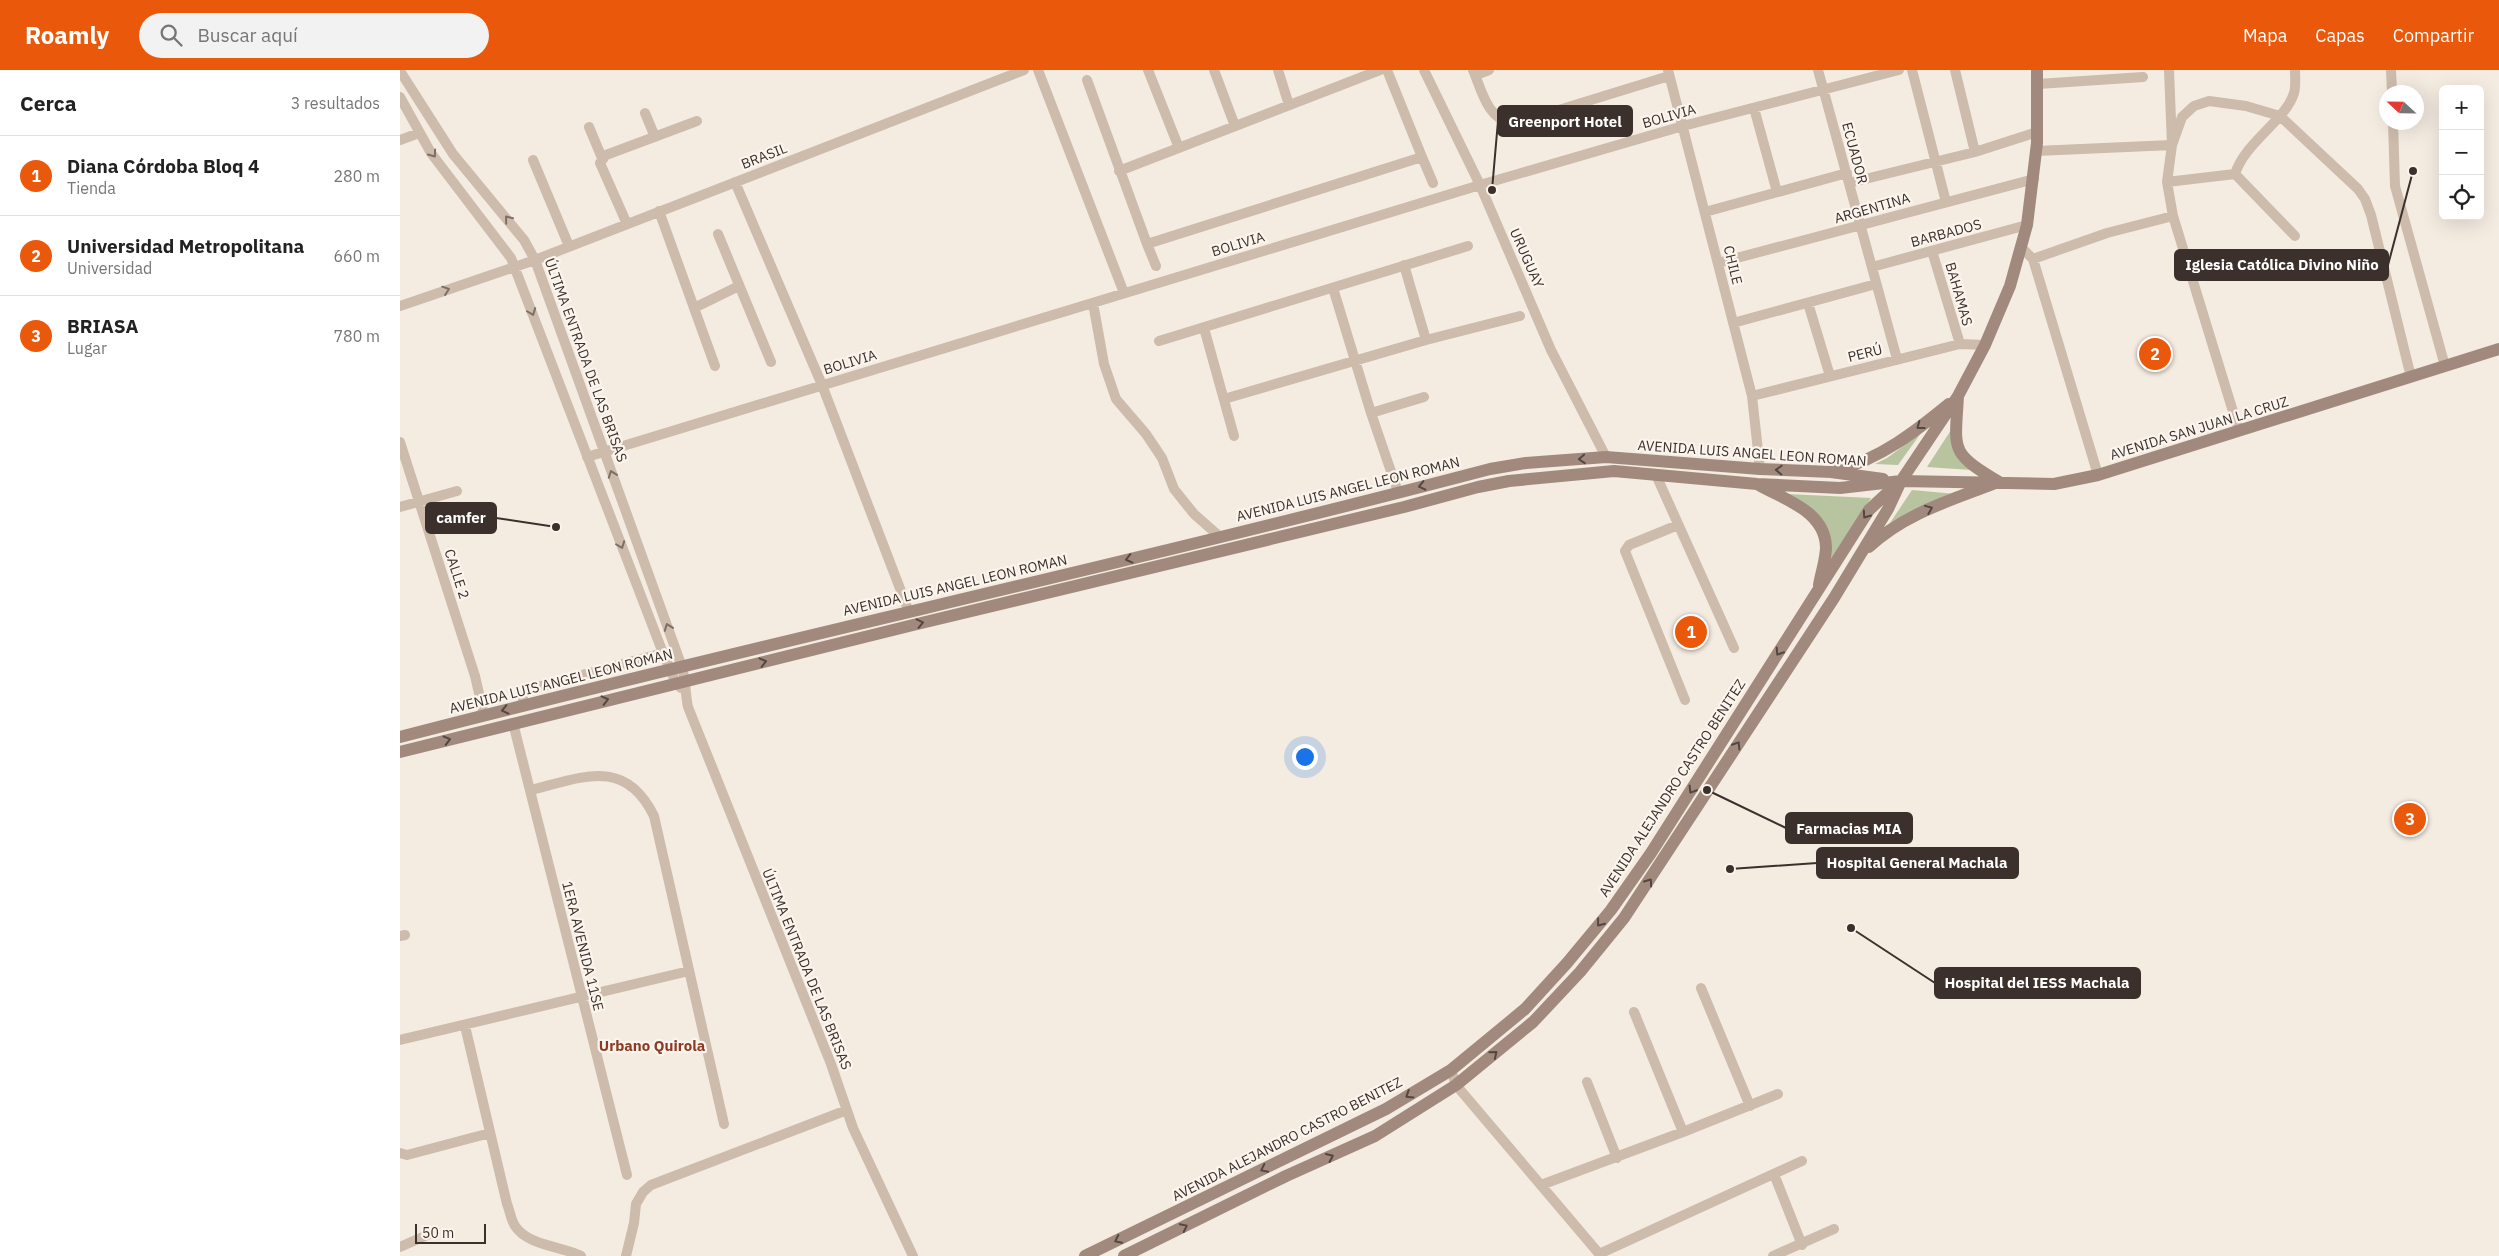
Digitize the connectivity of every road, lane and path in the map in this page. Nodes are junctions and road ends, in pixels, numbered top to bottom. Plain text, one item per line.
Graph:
1 (1024, 70) edge
2 (1038, 70) edge
3 (1148, 70) edge
4 (1214, 70) edge
5 (1278, 70) edge
6 (1380, 70) edge
7 (1387, 70) edge
8 (1424, 70) edge
9 (1488, 70) edge
10 (1818, 70) edge
11 (1900, 70) edge
12 (1912, 70) edge
13 (1955, 70) edge
14 (2037, 70) edge
15 (2169, 70) edge
16 (2295, 70) edge
17 (2391, 70) edge
18 (400, 71) edge
19 (1474, 72) edge
20 (1669, 73) edge
21 (2144, 77) dead end
22 (1087, 80) dead end
23 (2038, 84) junction
24 (2392, 85) edge
25 (1824, 90) junction
26 (400, 97) edge
27 (1290, 105) junction
28 (1754, 108) junction
29 (646, 113) dead end
30 (2280, 116) junction
31 (698, 121) dead end
32 (1235, 126) junction
33 (1683, 126) junction
34 (589, 128) dead end
35 (2393, 130) edge
36 (2037, 132) junction
37 (420, 133) junction
38 (655, 137) junction
39 (400, 140) edge
40 (2172, 145) junction
41 (1179, 148) junction
42 (1975, 152) junction
43 (2036, 152) junction
44 (1422, 157) junction
45 (602, 158) junction
46 (533, 160) dead end
47 (1935, 161) junction
48 (1119, 171) junction
49 (2235, 174) junction
50 (1848, 178) junction
51 (2034, 179) junction
52 (735, 182) junction
53 (2167, 182) junction
54 (1433, 183) dead end
55 (1480, 186) junction
56 (1777, 192) junction
57 (1946, 202) junction
58 (659, 212) junction
59 (1705, 212) junction
60 (2173, 216) junction
61 (626, 224) junction
62 (2026, 225) junction
63 (1860, 227) junction
64 (718, 234) dead end
65 (2295, 236) dead end
66 (1147, 244) junction
67 (569, 246) junction
68 (1468, 246) dead end
69 (2021, 247) junction
70 (1932, 251) junction
71 (2034, 259) junction
72 (535, 260) junction
73 (1718, 263) junction
74 (1404, 265) junction
75 (515, 266) junction
76 (1156, 266) dead end
77 (1872, 267) junction
78 (1876, 284) junction
79 (739, 286) junction
80 (1333, 288) junction
81 (1124, 293) junction
82 (1093, 302) junction
83 (1808, 303) junction
84 (400, 306) edge
85 (694, 308) junction
86 (1520, 316) dead end
87 (1733, 323) junction
88 (1204, 328) junction
89 (1426, 340) junction
90 (1159, 341) dead end
91 (1960, 344) junction
92 (1986, 345) junction
93 (2499, 349) edge
94 (1356, 359) junction
95 (1897, 359) junction
96 (771, 362) dead end
97 (715, 366) dead end
98 (2445, 366) junction
99 (1830, 376) junction
100 (2410, 377) junction
101 (822, 385) junction
102 (1752, 396) junction
103 (1958, 396) junction
104 (1424, 397) dead end
105 (1224, 399) junction
106 (1371, 413) junction
107 (2239, 431) junction
108 (1234, 436) dead end
109 (400, 442) edge
110 (604, 450) junction
111 (587, 456) junction
112 (1606, 457) junction
113 (1760, 469) junction
114 (1831, 472) junction
115 (1656, 475) junction
116 (2098, 475) junction
117 (1900, 481) junction
118 (1999, 482) junction
119 (1757, 484) junction
120 (457, 491) dead end
121 (1398, 492) junction
122 (419, 501) junction
123 (400, 507) edge
124 (1286, 519) junction
125 (1678, 525) junction
126 (1219, 536) junction
127 (1198, 541) junction
128 (1248, 544) junction
129 (1222, 550) junction
130 (1860, 556) junction
131 (1140, 569) junction
132 (1818, 590) junction
133 (909, 612) junction
134 (1734, 648) dead end
135 (663, 653) junction
136 (676, 668) junction
137 (682, 684) junction
138 (1685, 700) dead end
139 (523, 706) junction
140 (484, 715) junction
141 (513, 723) junction
142 (400, 737) edge
143 (400, 752) edge
144 (531, 790) junction
145 (690, 971) junction
146 (1701, 988) dead end
147 (581, 997) junction
148 (1634, 1012) dead end
149 (465, 1026) junction
150 (400, 1040) edge
151 (1450, 1070) junction
152 (1587, 1082) dead end
153 (1456, 1085) junction
154 (1778, 1094) dead end
155 (1750, 1106) junction
156 (847, 1110) junction
157 (724, 1124) dead end
158 (1683, 1132) junction
159 (490, 1133) junction
160 (400, 1153) edge
161 (1617, 1158) junction
162 (1802, 1161) dead end
163 (1774, 1174) junction
164 (627, 1175) dead end
165 (1541, 1185) junction
166 (1834, 1229) dead end
167 (432, 1233) dead end
168 (1802, 1245) junction
169 (400, 1247) edge
170 (1600, 1255) edge
171 (581, 1256) edge
172 (626, 1256) edge
173 (913, 1256) edge
174 (1085, 1256) edge
175 (1124, 1256) edge
176 (1773, 1256) edge

1 - 52 street, BRASIL
2 - 81 street
3 - 41 street
4 - 32 street
5 - 27 street
6 - 27 street
7 - 44 street
8 - 55 street, URUGUAY
9 - 19 street
10 - 25 street, ECUADOR
11 - 25 street, BOLIVIA
12 - 47 street
13 - 42 street
14 - 23 main road, AVENIDA ALEJANDRO CASTRO BENITEZ
15 - 40 street
16 - 30 street
17 - 24 street
72 -> 18 street, ÚLTIMA ENTRADA DE LAS BRISAS
19 - 20 street
20 - 33 street, CHILE
21 - 23 street
22 - 48 street
23 - 36 main road, AVENIDA ALEJANDRO CASTRO BENITEZ
25 - 28 street, BOLIVIA
25 - 50 street, ECUADOR
26 - 37 street, ÚLTIMA ENTRADA DE LAS BRISAS
27 - 32 street
28 - 33 street, BOLIVIA
28 - 56 street
29 - 38 street
30 - 40 street
30 - 49 street
30 - 100 street
31 - 38 street
32 - 41 street
33 - 55 street, BOLIVIA
33 - 59 street, CHILE
34 - 45 street
35 - 98 street
36 - 42 street
36 - 43 main road, AVENIDA ALEJANDRO CASTRO BENITEZ
37 - 39 street
37 -> 75 street, ÚLTIMA ENTRADA DE LAS BRISAS
38 - 45 street
40 - 43 street
40 - 53 street
41 - 48 street
42 - 47 street
43 - 51 main road, AVENIDA ALEJANDRO CASTRO BENITEZ
44 - 54 street
44 - 66 street
45 - 61 street
46 - 67 street
47 - 50 street
47 - 57 street
48 - 66 street
49 - 53 street
49 - 65 street
50 - 56 street
50 - 63 street, ECUADOR
51 - 57 street, ARGENTINA
51 - 62 main road, AVENIDA ALEJANDRO CASTRO BENITEZ
52 - 58 street, BRASIL
52 - 101 street
53 - 60 street
55 - 81 street, BOLIVIA
55 - 112 street, URUGUAY
56 - 59 street
57 - 63 street, ARGENTINA
58 - 61 street, BRASIL
58 - 85 street
59 - 73 street, CHILE
60 - 71 street
60 - 107 street
61 - 67 street, BRASIL
62 - 69 main road, AVENIDA ALEJANDRO CASTRO BENITEZ
62 - 70 street, BARBADOS
63 - 73 street, ARGENTINA
63 - 77 street, ECUADOR
64 - 79 street
66 - 76 street
67 - 72 street, BRASIL
68 - 74 street
69 - 71 street
69 - 92 main road, AVENIDA ALEJANDRO CASTRO BENITEZ
70 - 77 street, BARBADOS
70 - 91 street, BAHAMAS
71 - 116 street
72 - 75 street, BRASIL
72 - 110 street, ÚLTIMA ENTRADA DE LAS BRISAS
73 - 87 street, CHILE
74 - 80 street
74 - 89 street
84 -> 75 street, BRASIL
75 -> 111 street, ÚLTIMA ENTRADA DE LAS BRISAS
77 - 78 street, ECUADOR
78 - 83 street
78 - 95 street, ECUADOR
79 - 85 street
79 - 96 street
80 - 88 street
80 - 94 street
81 - 82 street, BOLIVIA
82 - 101 street, BOLIVIA
82 - 126 street
83 - 87 street
83 - 99 street
85 - 97 street
86 - 89 street
87 - 102 street, CHILE
88 - 90 street
88 - 105 street
89 - 94 street
91 - 92 street, PERÚ
91 - 95 street, PERÚ
92 - 103 main road, AVENIDA ALEJANDRO CASTRO BENITEZ
93 - 98 main road, AVENIDA SAN JUAN LA CRUZ
94 - 105 street
94 - 106 street
95 - 99 street, PERÚ
98 - 100 main road, AVENIDA SAN JUAN LA CRUZ
99 - 102 street, PERÚ
100 - 107 main road, AVENIDA SAN JUAN LA CRUZ
101 - 110 street, BOLIVIA
101 - 133 street
102 - 113 street, CHILE
103 -> 114 main road
103 - 117 main road, AVENIDA ALEJANDRO CASTRO BENITEZ
103 - 118 main road
104 - 106 street
105 - 108 street
106 - 121 street
107 - 116 main road, AVENIDA SAN JUAN LA CRUZ
109 - 122 street, CALLE 2
110 - 111 street, BOLIVIA
136 -> 110 street, ÚLTIMA ENTRADA DE LAS BRISAS
111 -> 135 street, ÚLTIMA ENTRADA DE LAS BRISAS
112 - 113 main road, AVENIDA LUIS ANGEL LEON ROMAN
112 -> 121 main road, AVENIDA LUIS ANGEL LEON ROMAN
114 -> 113 main road, AVENIDA LUIS ANGEL LEON ROMAN
114 - 117 main road, AVENIDA LUIS ANGEL LEON ROMAN
115 - 119 main road, AVENIDA LUIS ANGEL LEON ROMAN
115 - 125 street
115 - 128 main road, AVENIDA LUIS ANGEL LEON ROMAN
116 - 118 main road, AVENIDA SAN JUAN LA CRUZ
117 - 118 main road, AVENIDA SAN JUAN LA CRUZ
117 - 119 main road, AVENIDA LUIS ANGEL LEON ROMAN
117 - 130 main road, AVENIDA ALEJANDRO CASTRO BENITEZ
117 -> 132 main road, AVENIDA ALEJANDRO CASTRO BENITEZ
130 -> 118 main road
119 - 132 main road
120 - 122 street
121 - 124 main road, AVENIDA LUIS ANGEL LEON ROMAN
122 - 123 street
122 - 140 street, CALLE 2
124 - 126 main road, AVENIDA LUIS ANGEL LEON ROMAN
124 - 128 main road
125 - 134 street
125 - 138 street
126 - 127 main road, AVENIDA LUIS ANGEL LEON ROMAN
126 - 129 main road
127 - 131 main road
127 -> 133 main road, AVENIDA LUIS ANGEL LEON ROMAN
128 - 129 main road, AVENIDA LUIS ANGEL LEON ROMAN
129 - 131 main road, AVENIDA LUIS ANGEL LEON ROMAN
153 -> 130 main road, AVENIDA ALEJANDRO CASTRO BENITEZ
137 -> 131 main road, AVENIDA LUIS ANGEL LEON ROMAN
132 -> 151 main road, AVENIDA ALEJANDRO CASTRO BENITEZ
133 - 136 main road, AVENIDA LUIS ANGEL LEON ROMAN
135 - 136 street, ÚLTIMA ENTRADA DE LAS BRISAS
135 - 139 street
136 - 137 street, ÚLTIMA ENTRADA DE LAS BRISAS
136 - 139 main road, AVENIDA LUIS ANGEL LEON ROMAN
141 -> 137 main road, AVENIDA LUIS ANGEL LEON ROMAN
137 - 156 street, ÚLTIMA ENTRADA DE LAS BRISAS
139 -> 140 main road, AVENIDA LUIS ANGEL LEON ROMAN
140 - 142 main road, AVENIDA LUIS ANGEL LEON ROMAN
143 -> 141 main road, AVENIDA LUIS ANGEL LEON ROMAN
141 - 144 street, 1ERA AVENIDA 11SE
144 - 145 street
144 - 147 street, 1ERA AVENIDA 11SE
145 - 147 street
145 - 157 street
146 - 155 street
147 - 149 street
147 - 164 street, 1ERA AVENIDA 11SE
148 - 158 street
149 - 150 street
149 - 159 street
151 - 153 street
151 -> 174 main road, AVENIDA ALEJANDRO CASTRO BENITEZ
152 - 161 street
153 - 165 street
175 -> 153 main road, AVENIDA ALEJANDRO CASTRO BENITEZ
154 - 155 street
155 - 158 street
156 - 172 street
156 - 173 street, ÚLTIMA ENTRADA DE LAS BRISAS
158 - 161 street
159 - 160 street
159 - 171 street
161 - 165 street
162 - 163 street
163 - 168 street
163 - 170 street
165 - 170 street
166 - 168 street
167 - 169 street
168 - 176 street

